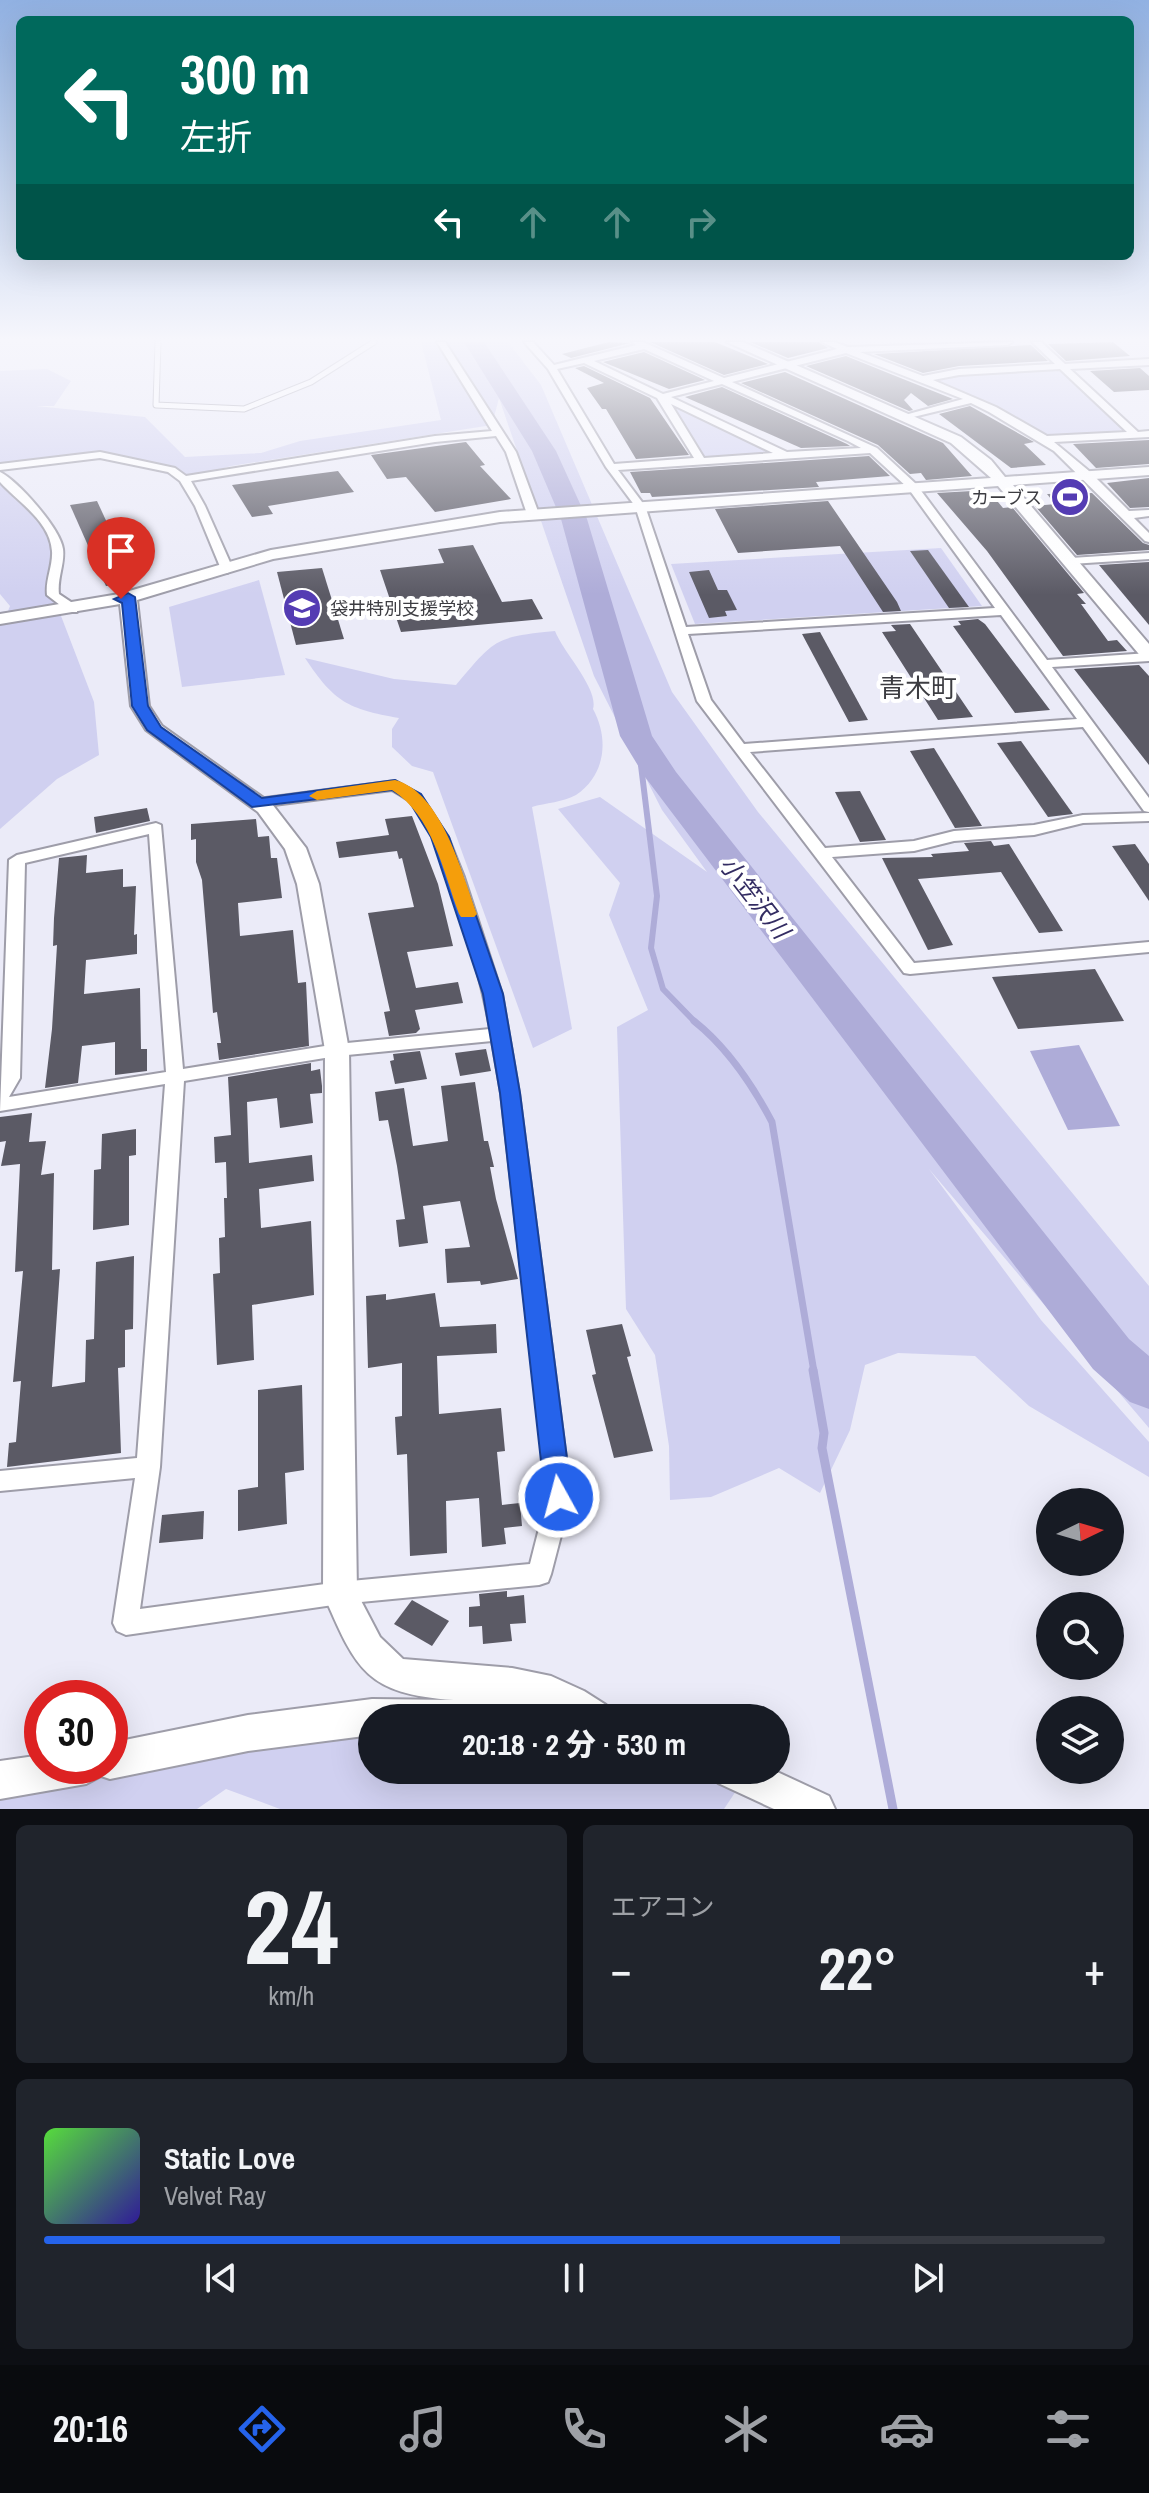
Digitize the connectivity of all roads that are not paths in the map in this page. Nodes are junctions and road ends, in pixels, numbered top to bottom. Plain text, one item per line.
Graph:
1 (495, 426) edge
2 (587, 426) edge
3 (679, 426) edge
4 (724, 426) edge
5 (823, 426) edge
6 (928, 426) edge
7 (1019, 426) edge
8 (1127, 426) edge
9 (499, 433) junction
10 (1149, 434) edge
11 (1136, 435) junction
12 (1044, 439) junction
13 (873, 450) junction
14 (785, 455) junction
15 (701, 461) junction
16 (0, 467) edge
17 (611, 467) junction
18 (1149, 471) edge
19 (0, 475) edge
20 (1087, 475) junction
21 (184, 479) junction
22 (1001, 480) junction
23 (912, 486) junction
24 (635, 506) junction
25 (1149, 513) edge
26 (533, 514) junction
27 (1125, 515) junction
28 (1149, 539) edge
29 (1149, 556) edge
30 (1071, 561) junction
31 (227, 569) junction
32 (128, 597) junction
33 (73, 609) junction
34 (1005, 611) junction
35 (0, 619) edge
36 (681, 631) junction
37 (1149, 656) edge
38 (1043, 664) junction
39 (1085, 723) junction
40 (742, 748) junction
41 (258, 803) junction
42 (1149, 808) edge
43 (1149, 817) edge
44 (822, 853) junction
45 (1149, 947) edge
46 (500, 1034) junction
47 (337, 1050) junction
48 (175, 1077) junction
49 (0, 1097) edge
50 (0, 1105) edge
51 (148, 1467) junction
52 (0, 1481) edge
53 (340, 1593) junction
54 (576, 1704) edge
55 (358, 1719) edge
56 (128, 1757) edge
57 (24, 1776) edge
58 (0, 1780) edge
59 (762, 1784) edge
60 (816, 1809) edge

1 - 9 street
2 - 17 street
3 - 15 street
4 - 14 street
5 - 13 street
6 - 22 street
7 - 12 street
8 - 11 street
9 - 21 street
9 - 26 street
10 - 11 street
11 - 12 street
12 - 20 street
13 - 14 street
13 - 23 street
14 - 15 street
15 - 17 street
16 - 21 street
17 - 24 street
18 - 20 street
19 - 33 street
20 - 22 street
20 - 27 street
21 - 31 street
22 - 23 street
22 - 30 street
23 - 24 street
23 - 34 street
24 - 26 street
24 - 36 street
25 - 27 street
26 - 31 street
27 - 28 street
29 - 30 street
30 - 37 street
31 - 32 street
32 - 33 street
32 - 41 street
33 - 35 street
34 - 36 street
34 - 38 street
36 - 40 street
37 - 38 street
38 - 39 street
39 - 40 street
39 - 42 street
40 - 44 street
41 - 46 street
41 - 47 street
43 - 44 street
44 - 45 street
46 - 47 street
46 - 53 street
47 - 48 street
47 - 53 street
48 - 49 street
48 - 50 street
48 - 51 street
51 - 52 street
51 - 53 street
53 - 54 street
55 - 56 street
57 - 58 street
59 - 60 street

